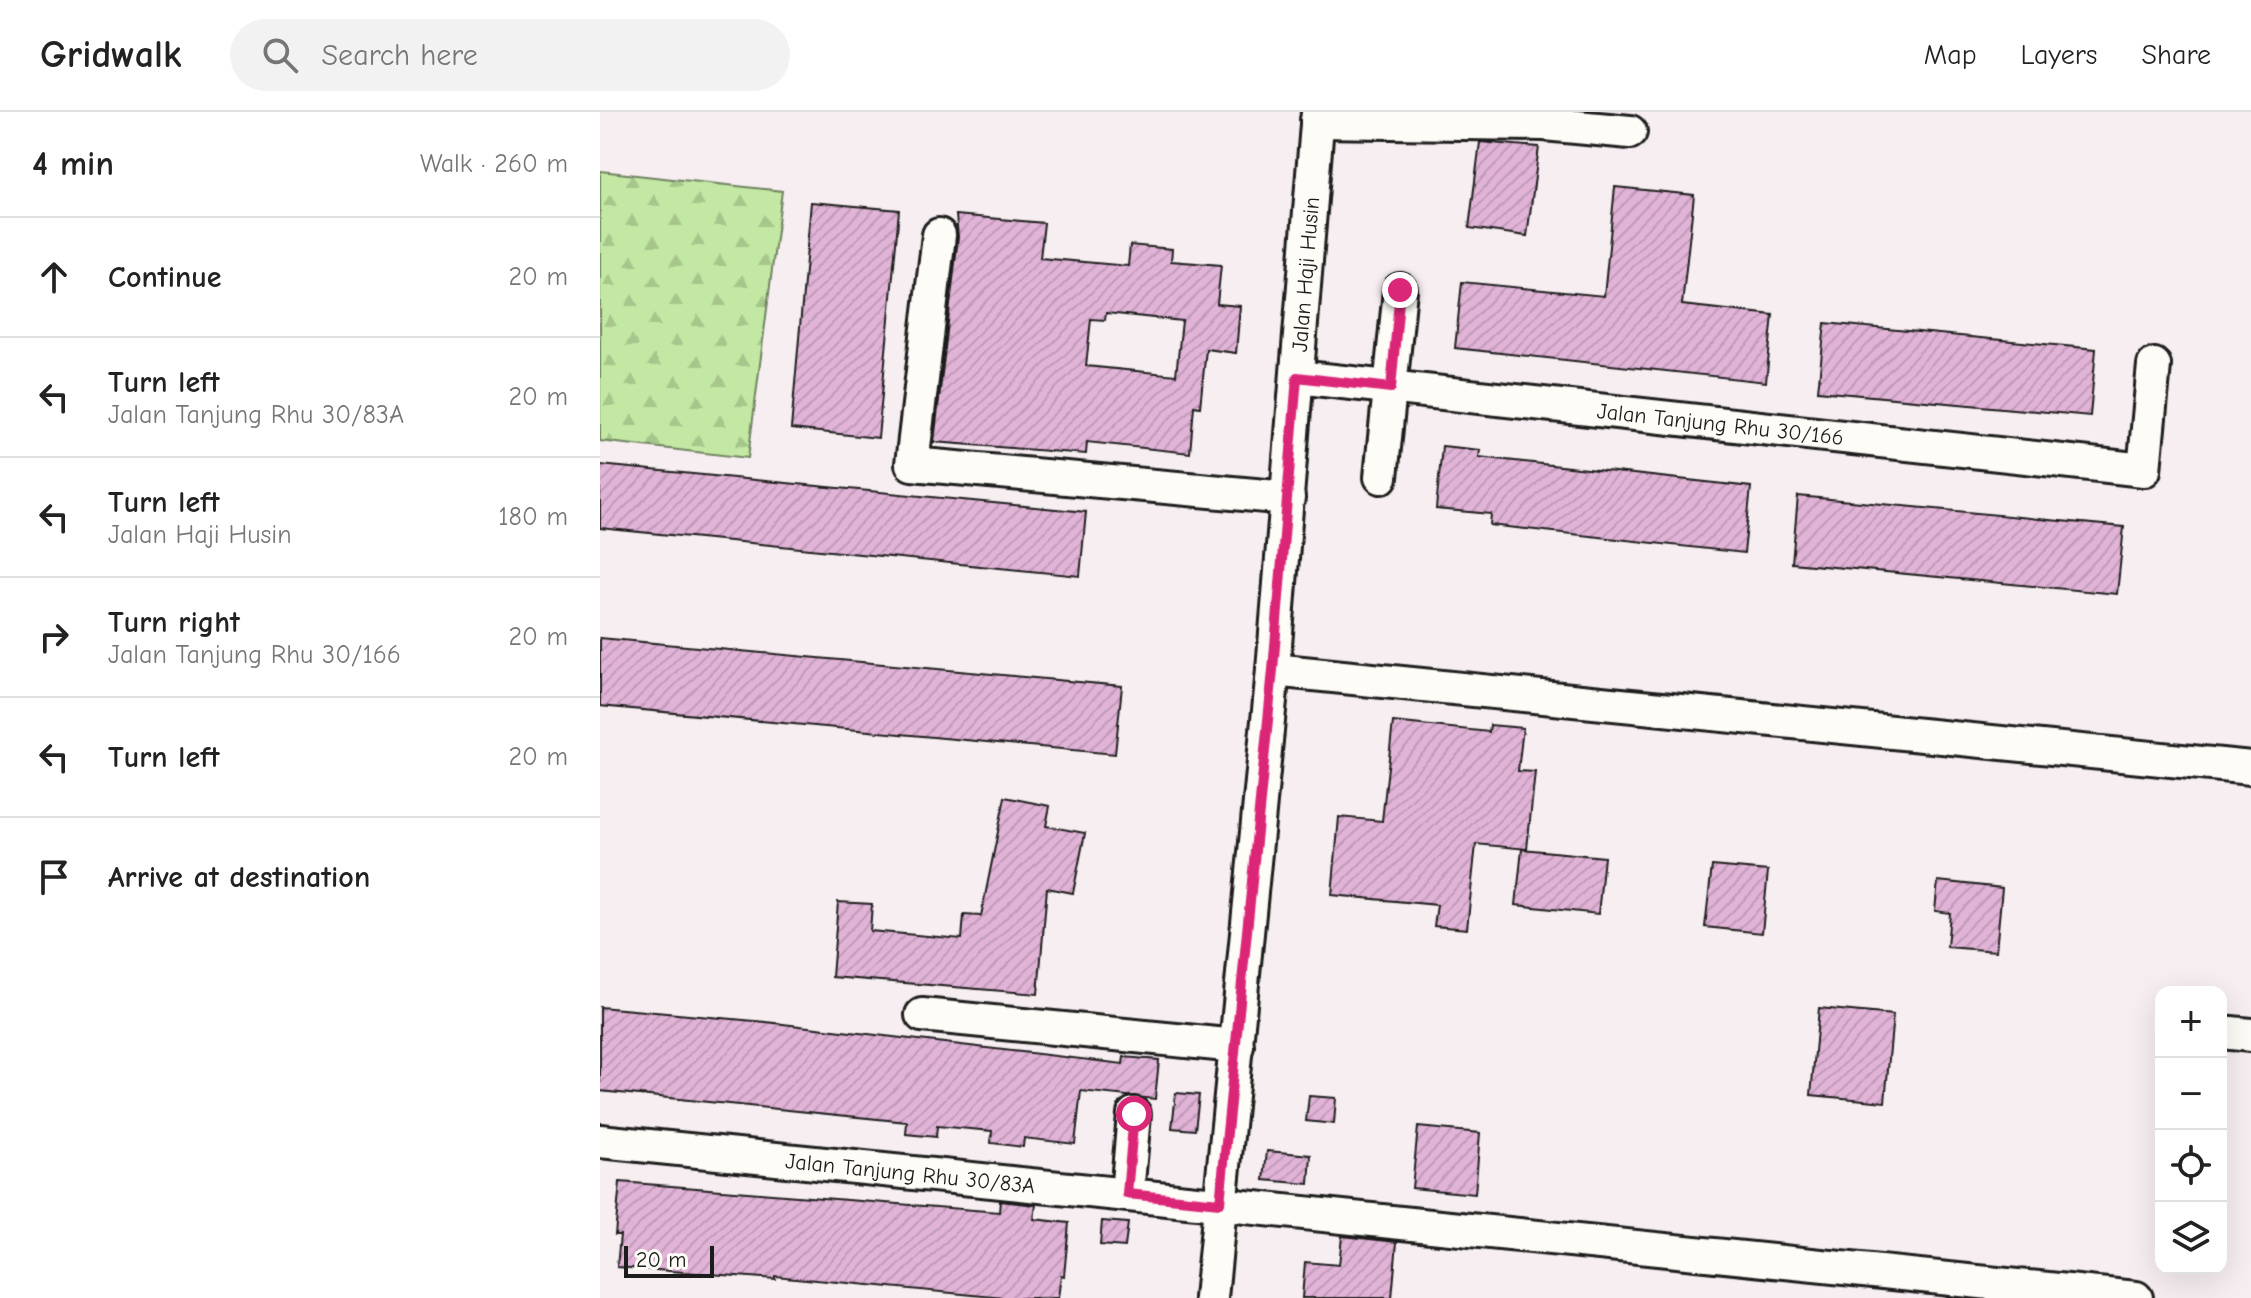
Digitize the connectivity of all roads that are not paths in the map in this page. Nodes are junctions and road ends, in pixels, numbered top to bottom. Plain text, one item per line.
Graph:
1 (1318, 116) edge
2 (1630, 132) dead end
3 (939, 235) dead end
4 (1400, 290) dead end
5 (2154, 365) dead end
6 (1297, 377) junction
7 (1391, 388) junction
8 (1381, 477) dead end
9 (1288, 498) junction
10 (1273, 670) junction
11 (2251, 768) edge
12 (922, 1015) dead end
13 (2227, 1033) edge
14 (2251, 1035) edge
15 (1237, 1046) junction
16 (1134, 1114) dead end
17 (600, 1141) edge
18 (1127, 1194) junction
19 (1220, 1203) junction
20 (1211, 1298) edge
21 (2136, 1298) edge

1 - 2 street
1 - 6 street, Jalan Haji Husin
3 - 9 street
4 - 7 street
5 - 7 street, Jalan Tanjung Rhu 30/166
6 - 7 street, Jalan Tanjung Rhu 30/166
6 - 9 street, Jalan Haji Husin
7 - 8 street
9 - 10 street, Jalan Haji Husin
10 - 11 street
10 - 15 street, Jalan Haji Husin
12 - 15 street
13 - 14 street
15 - 19 street, Jalan Haji Husin
16 - 18 street
17 - 18 street, Jalan Tanjung Rhu 30/83A
18 - 19 street, Jalan Tanjung Rhu 30/83A
19 - 20 street, Jalan Haji Husin
19 - 21 street, Jalan Tanjung Rhu 30/83A

